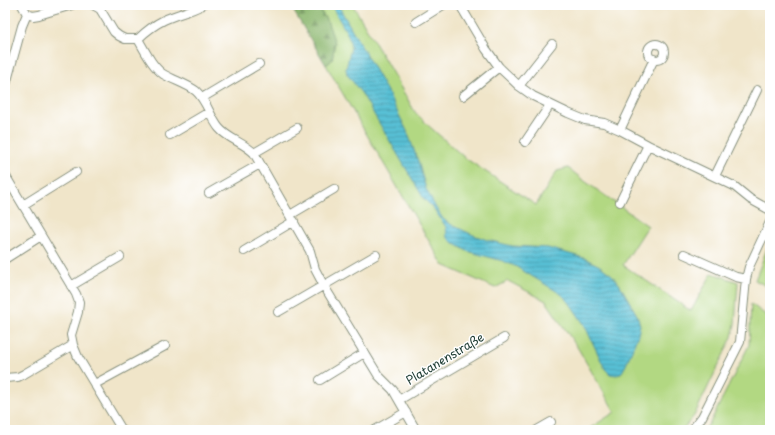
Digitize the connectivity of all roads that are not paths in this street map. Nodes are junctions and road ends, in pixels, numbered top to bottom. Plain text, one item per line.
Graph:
1 (22, 5) edge
2 (72, 5) edge
3 (93, 5) edge
4 (202, 5) edge
5 (444, 5) edge
6 (460, 5) edge
7 (27, 14) junction
8 (416, 22) dead end
9 (138, 39) junction
10 (552, 44) dead end
11 (654, 59) dead end
12 (259, 64) dead end
13 (498, 67) junction
14 (6, 77) edge
15 (519, 86) junction
16 (5, 88) edge
17 (758, 90) dead end
18 (463, 96) dead end
19 (202, 98) junction
20 (550, 105) junction
21 (209, 112) junction
22 (297, 128) dead end
23 (620, 130) junction
24 (170, 135) dead end
25 (525, 142) dead end
26 (648, 145) junction
27 (254, 153) junction
28 (260, 164) junction
29 (76, 172) dead end
30 (5, 175) edge
31 (715, 176) junction
32 (334, 189) dead end
33 (209, 193) dead end
34 (620, 202) dead end
35 (23, 205) junction
36 (770, 210) edge
37 (292, 218) junction
38 (770, 222) edge
39 (41, 236) junction
40 (244, 251) dead end
41 (684, 254) dead end
42 (376, 255) dead end
43 (120, 257) dead end
44 (5, 259) edge
45 (746, 279) junction
46 (71, 286) junction
47 (324, 286) junction
48 (278, 312) dead end
49 (504, 338) dead end
50 (72, 345) junction
51 (165, 346) dead end
52 (364, 353) junction
53 (5, 378) edge
54 (320, 380) dead end
55 (95, 384) junction
56 (399, 400) junction
57 (406, 412) junction
58 (551, 422) dead end
59 (122, 430) edge
60 (375, 430) edge
61 (416, 430) edge
62 (537, 430) edge
63 (692, 430) edge

1 - 7 street
2 - 7 street
3 - 9 street
4 - 9 street
5 - 8 street
6 - 13 street
7 - 14 street
9 - 19 street, Platanenstraße
10 - 15 street
11 - 23 street
12 - 19 street
13 - 15 street
13 - 18 street
14 - 16 street
15 - 20 street
17 - 31 street
19 - 21 street, Platanenstraße
20 - 23 street
20 - 25 street
21 - 24 street
21 - 27 street, Platanenstraße
22 - 27 street
23 - 26 street
26 - 31 street
26 - 34 street
27 - 28 street, Platanenstraße
28 - 33 street
28 - 37 street, Platanenstraße
29 - 35 street
30 - 35 street
31 - 36 street
32 - 37 street
35 - 39 street
37 - 40 street
37 - 47 street, Platanenstraße
38 - 45 street
39 - 44 street
39 - 46 street
41 - 45 street
42 - 47 street
43 - 46 street
45 - 63 street
46 - 50 street
47 - 48 street
47 - 52 street, Platanenstraße
49 - 56 street, Platanenstraße
50 - 53 street
50 - 55 street
51 - 55 street
52 - 54 street
52 - 56 street, Platanenstraße
55 - 59 street
56 - 57 street, Platanenstraße
57 - 60 street
57 - 61 street, Platanenstraße
58 - 62 street

